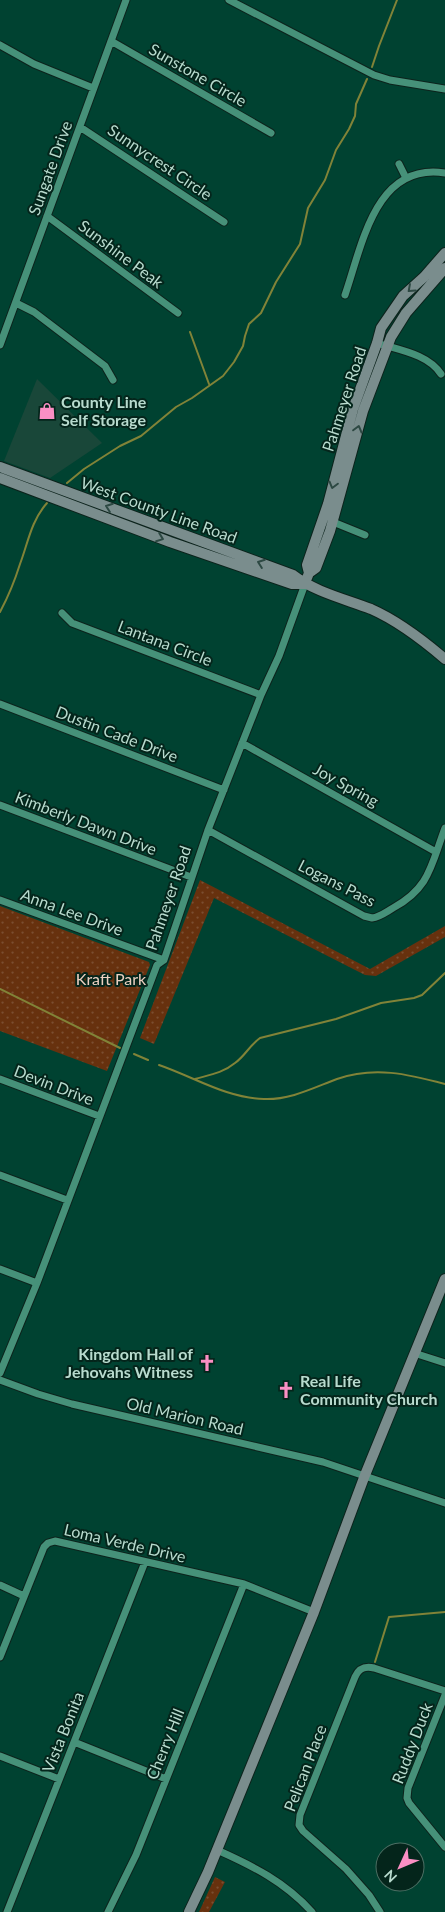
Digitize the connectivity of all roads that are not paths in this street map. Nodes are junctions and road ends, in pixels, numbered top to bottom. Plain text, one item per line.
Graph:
1 (126, 0) edge
2 (229, 0) edge
3 (111, 41) junction
4 (0, 44) edge
5 (93, 88) junction
6 (445, 89) edge
7 (80, 127) junction
8 (271, 133) dead end
9 (399, 164) dead end
10 (445, 173) edge
11 (406, 178) junction
12 (47, 216) junction
13 (224, 222) dead end
14 (444, 260) edge
15 (345, 295) dead end
16 (16, 303) junction
17 (178, 313) dead end
18 (382, 344) junction
19 (0, 345) edge
20 (441, 374) dead end
21 (113, 380) dead end
22 (0, 467) edge
23 (0, 478) edge
24 (35, 486) junction
25 (333, 522) junction
26 (365, 535) dead end
27 (309, 573) junction
28 (305, 584) junction
29 (62, 613) dead end
30 (445, 659) edge
31 (260, 695) junction
32 (0, 704) edge
33 (242, 743) junction
34 (224, 790) junction
35 (0, 805) edge
36 (445, 828) edge
37 (208, 830) junction
38 (436, 852) junction
39 (191, 877) junction
40 (0, 900) edge
41 (164, 960) junction
42 (0, 1079) edge
43 (99, 1116) junction
44 (0, 1175) edge
45 (67, 1200) junction
46 (0, 1269) edge
47 (445, 1279) edge
48 (37, 1283) junction
49 (414, 1353) junction
50 (445, 1363) edge
51 (0, 1373) edge
52 (0, 1380) edge
53 (365, 1475) junction
54 (445, 1503) edge
55 (145, 1562) junction
56 (244, 1584) junction
57 (0, 1585) edge
58 (24, 1596) junction
59 (314, 1612) junction
60 (0, 1657) edge
61 (445, 1691) edge
62 (445, 1695) edge
63 (74, 1742) junction
64 (0, 1756) edge
65 (59, 1779) junction
66 (166, 1779) junction
67 (445, 1847) edge
68 (216, 1850) junction
69 (7, 1912) edge
70 (108, 1912) edge
71 (189, 1912) edge
72 (312, 1912) edge
73 (380, 1912) edge

1 - 3 street, Sungate Drive
2 - 6 street
3 - 5 street, Sungate Drive
3 - 8 street, Sunstone Circle
4 - 5 street
5 - 7 street, Sungate Drive
7 - 12 street, Sungate Drive
7 - 13 street, Sunnycrest Circle
9 - 11 street
10 - 11 street
11 - 15 street
12 - 16 street, Sungate Drive
12 - 17 street, Sunshine Peak
14 - 18 main road, Pahmeyer Road
16 - 19 street, Sungate Drive
16 - 21 street
18 - 20 street
25 -> 18 main road, Pahmeyer Road
18 -> 27 main road, Pahmeyer Road
22 - 24 main road, West County Line Road
23 - 24 main road, West County Line Road
24 - 28 main road, West County Line Road
25 - 26 street
25 - 27 main road, Pahmeyer Road
27 - 28 main road, Pahmeyer Road
28 - 30 main road, West County Line Road
28 - 31 street, Pahmeyer Road
29 - 31 street, Lantana Circle
31 - 33 street, Pahmeyer Road
32 - 34 street, Dustin Cade Drive
33 - 34 street, Pahmeyer Road
33 - 38 street, Joy Spring
34 - 37 street, Pahmeyer Road
35 - 39 street, Kimberly Dawn Drive
36 - 38 street, Logans Pass
37 - 38 street, Logans Pass
37 - 39 street, Pahmeyer Road
39 - 41 street, Pahmeyer Road
40 - 41 street, Anna Lee Drive
41 - 43 street, Pahmeyer Road
42 - 43 street, Devin Drive
43 - 45 street, Pahmeyer Road
44 - 45 street
45 - 48 street, Pahmeyer Road
46 - 48 street
47 - 49 main road
48 - 51 street, Pahmeyer Road
49 - 50 street
49 - 53 main road
52 - 53 street, Old Marion Road
53 - 54 street, Old Marion Road
53 - 59 main road
55 - 56 street, Loma Verde Drive
55 - 58 street, Loma Verde Drive
55 - 63 street, Vista Bonita
56 - 59 street, Loma Verde Drive
56 - 66 street, Cherry Hill
57 - 58 street
58 - 60 street, Loma Verde Drive
59 - 68 main road
61 - 73 street, Pelican Place
62 - 67 street, Ruddy Duck
63 - 65 street, Vista Bonita
63 - 66 street
64 - 65 street
65 - 69 street, Vista Bonita
66 - 70 street, Cherry Hill
68 - 71 main road
68 - 72 street

